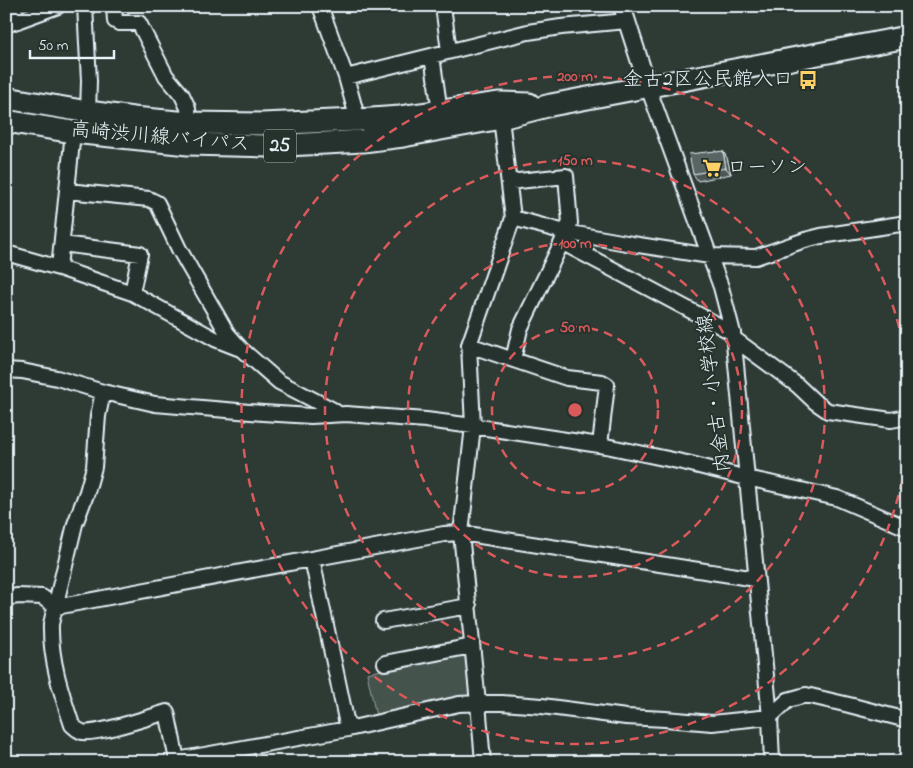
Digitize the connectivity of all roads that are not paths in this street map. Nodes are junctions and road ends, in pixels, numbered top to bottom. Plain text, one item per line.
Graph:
1 (12, 6) edge
2 (58, 6) edge
3 (86, 6) edge
4 (114, 6) edge
5 (320, 6) edge
6 (442, 6) edge
7 (625, 14) edge
8 (12, 23) edge
9 (907, 36) edge
10 (449, 51) junction
11 (432, 56) junction
12 (346, 77) junction
13 (648, 87) junction
14 (6, 98) edge
15 (551, 105) junction
16 (88, 112) junction
17 (440, 112) junction
18 (501, 118) junction
19 (358, 120) junction
20 (6, 121) edge
21 (189, 123) junction
22 (73, 132) junction
23 (509, 182) junction
24 (67, 191) junction
25 (513, 218) junction
26 (907, 223) edge
27 (564, 237) junction
28 (62, 244) junction
29 (6, 253) edge
30 (710, 256) junction
31 (59, 268) junction
32 (132, 293) junction
33 (733, 335) junction
34 (469, 345) junction
35 (242, 349) junction
36 (513, 360) junction
37 (6, 370) edge
38 (103, 392) junction
39 (338, 414) junction
40 (907, 418) edge
41 (473, 426) junction
42 (600, 446) junction
43 (747, 478) junction
44 (907, 528) edge
45 (461, 533) junction
46 (312, 559) junction
47 (756, 579) junction
48 (6, 598) edge
49 (468, 606) junction
50 (56, 607) junction
51 (383, 621) dead end
52 (472, 646) junction
53 (385, 662) dead end
54 (478, 703) junction
55 (770, 717) junction
56 (907, 720) edge
57 (348, 729) junction
58 (483, 762) edge
59 (772, 762) edge

1 - 8 street
2 - 8 street
3 - 16 street
4 - 21 street
5 - 12 street
6 - 10 street
7 - 10 street
7 - 13 street, 内金古・小学校線
9 - 13 main road, 高崎渋川線バイパス / 25
10 - 11 street
11 - 12 street
11 - 17 street
12 - 19 street
13 - 15 main road, 高崎渋川線バイパス / 25
13 - 30 street, 内金古・小学校線
14 - 16 main road, 高崎渋川線バイパス / 25
15 - 17 main road, 高崎渋川線バイパス / 25
15 - 18 main road, 高崎渋川線バイパス / 25
16 - 21 main road, 高崎渋川線バイパス / 25
17 - 19 main road, 高崎渋川線バイパス / 25
18 - 22 main road, 高崎渋川線バイパス / 25
18 - 23 street
19 - 21 main road, 高崎渋川線バイパス / 25
20 - 22 main road, 高崎渋川線バイパス / 25
22 - 24 street
23 - 25 street
23 - 27 street
24 - 28 street
24 - 35 street
25 - 27 street
25 - 34 street
26 - 30 street
27 - 30 street
27 - 33 street
27 - 36 street
28 - 31 street
28 - 32 street
29 - 31 street
30 - 33 street, 内金古・小学校線
31 - 32 street
32 - 35 street
33 - 40 street
33 - 43 street, 内金古・小学校線
34 - 36 street
34 - 41 street
35 - 39 street
36 - 42 street
37 - 38 street
38 - 39 street
38 - 50 street
39 - 41 street
41 - 42 street
41 - 45 street
42 - 43 street
43 - 44 street
43 - 47 street, 内金古・小学校線
45 - 46 street
45 - 47 street
45 - 49 street
46 - 50 street
46 - 57 street
47 - 55 street, 内金古・小学校線
48 - 50 street
49 - 51 street
49 - 52 street
50 - 57 street
52 - 53 street
52 - 54 street
54 - 55 street
54 - 57 street
54 - 58 street
55 - 56 street
55 - 59 street, 内金古・小学校線

